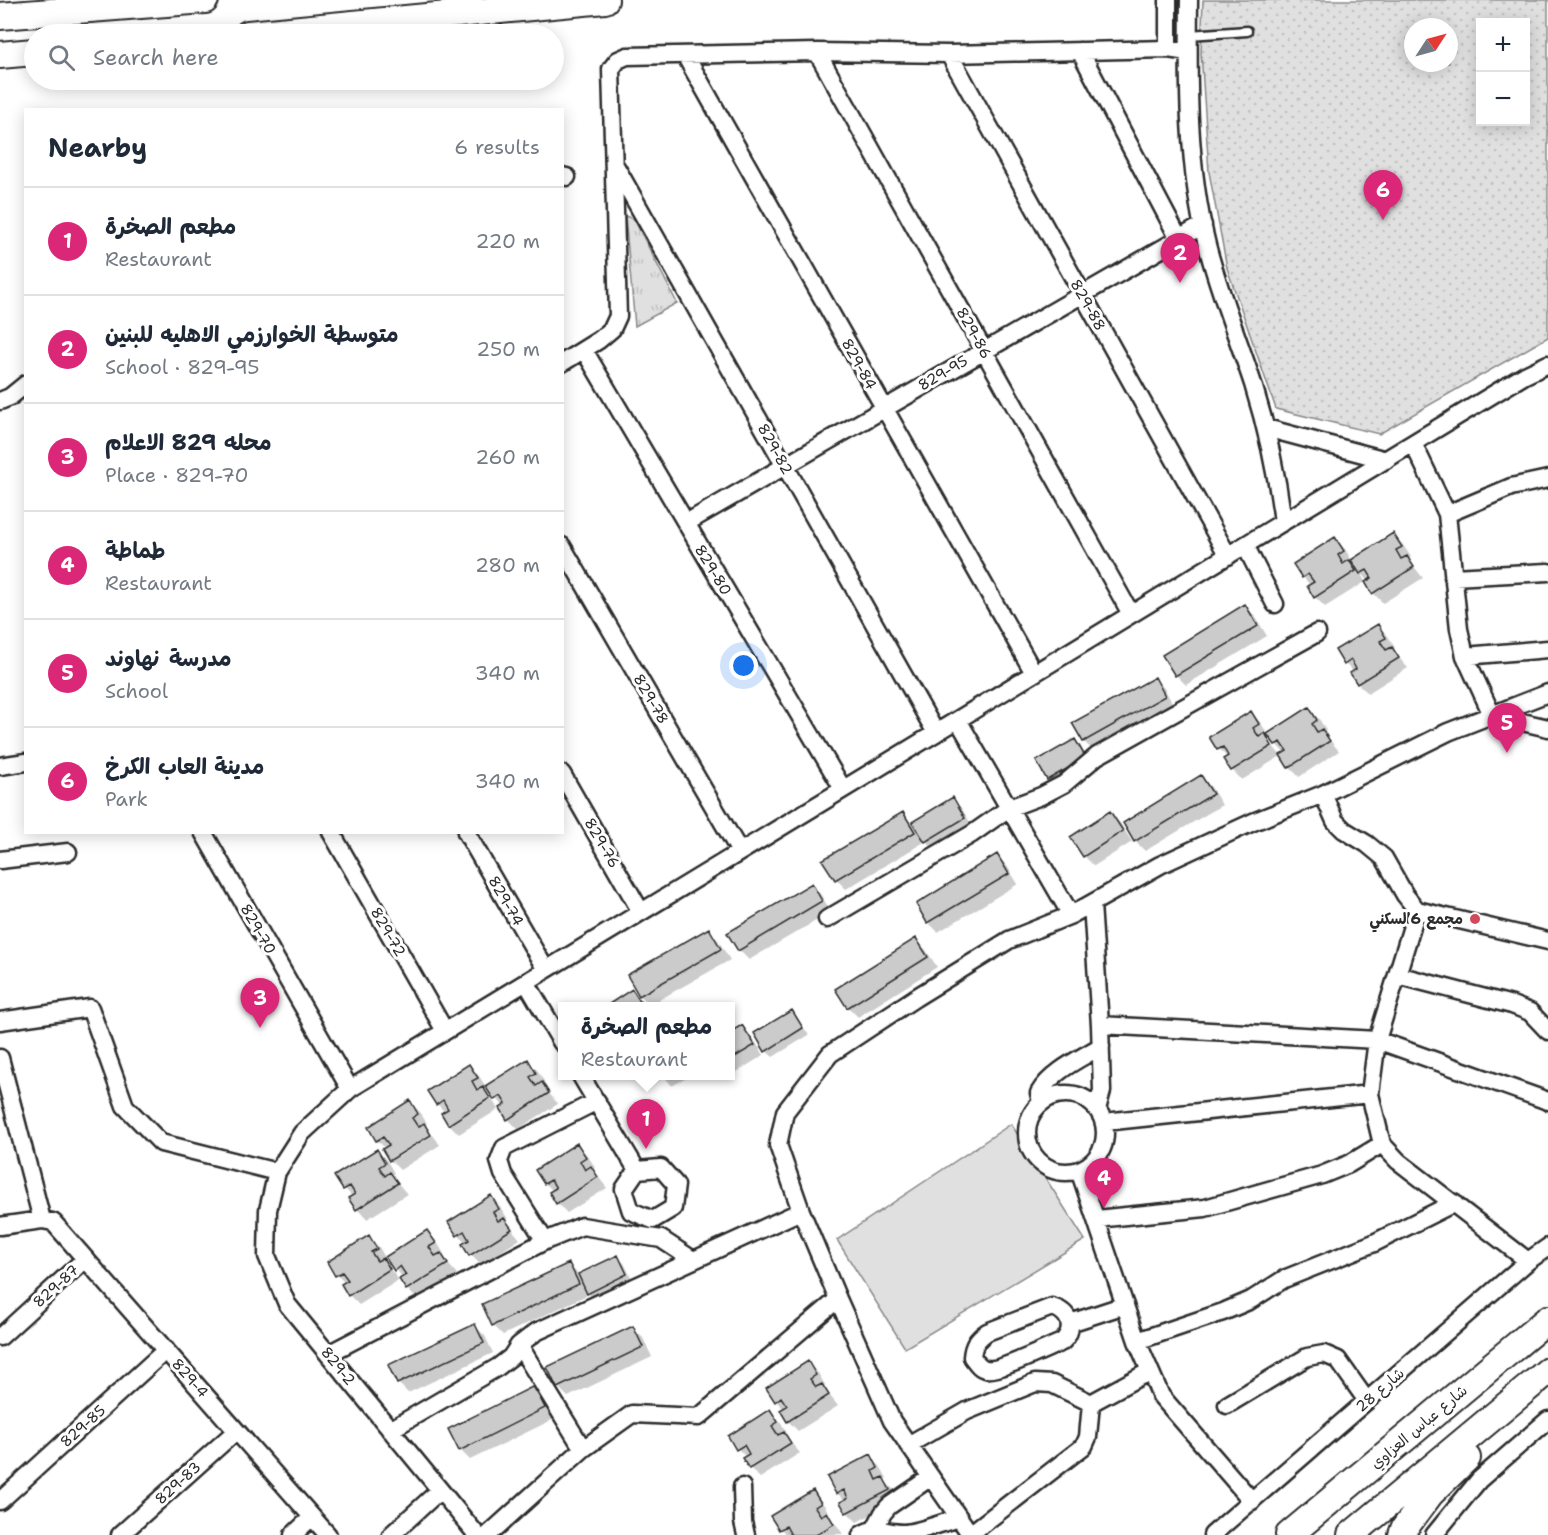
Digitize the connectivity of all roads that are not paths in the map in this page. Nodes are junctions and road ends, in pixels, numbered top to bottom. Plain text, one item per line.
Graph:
1 (205, 0) edge
2 (598, 0) edge
3 (1168, 0) edge
4 (1189, 0) edge
5 (87, 4) edge
6 (0, 16) edge
7 (351, 24) edge
8 (1247, 31) dead end
9 (1188, 43) junction
10 (1168, 49) junction
11 (1080, 51) junction
12 (817, 52) junction
13 (24, 53) edge
14 (949, 54) junction
15 (0, 55) edge
16 (685, 55) junction
17 (614, 164) junction
18 (1203, 225) junction
19 (1179, 239) junction
20 (1083, 295) junction
21 (584, 350) junction
22 (983, 350) junction
23 (564, 362) edge
24 (1548, 364) edge
25 (24, 386) edge
26 (0, 401) edge
27 (884, 407) junction
28 (1266, 428) junction
29 (1413, 443) junction
30 (1386, 459) junction
31 (784, 465) junction
32 (1548, 479) edge
33 (1447, 514) junction
34 (686, 522) junction
35 (1283, 522) junction
36 (1245, 545) junction
37 (564, 549) edge
38 (1228, 556) junction
39 (1548, 572) edge
40 (1454, 577) junction
41 (1275, 604) dead end
42 (1131, 614) junction
43 (1317, 633) dead end
44 (1548, 649) edge
45 (1465, 656) junction
46 (1034, 674) junction
47 (1548, 693) edge
48 (1492, 715) junction
49 (958, 720) junction
50 (1548, 728) edge
51 (936, 733) junction
52 (24, 762) edge
53 (0, 766) edge
54 (564, 777) edge
55 (843, 789) junction
56 (1323, 794) junction
57 (1009, 808) junction
58 (204, 834) edge
59 (332, 834) edge
60 (467, 834) edge
61 (68, 852) dead end
62 (740, 852) junction
63 (0, 860) edge
64 (1092, 904) junction
65 (1417, 910) junction
66 (641, 912) junction
67 (1071, 915) junction
68 (827, 919) dead end
69 (1548, 941) edge
70 (546, 970) junction
71 (1397, 975) junction
72 (526, 982) junction
73 (0, 1021) edge
74 (1100, 1025) junction
75 (445, 1031) junction
76 (1548, 1031) edge
77 (558, 1036) edge
78 (1377, 1040) junction
79 (1101, 1046) junction
80 (0, 1058) edge
81 (584, 1080) edge
82 (350, 1089) junction
83 (1370, 1094) junction
84 (597, 1101) junction
85 (1548, 1101) edge
86 (1041, 1102) junction
87 (1100, 1115) junction
88 (1382, 1144) junction
89 (637, 1170) dead end
90 (1079, 1170) junction
91 (277, 1172) junction
92 (1454, 1203) junction
93 (801, 1211) junction
94 (1096, 1220) junction
95 (47, 1221) junction
96 (0, 1226) edge
97 (545, 1241) junction
98 (1548, 1247) edge
99 (86, 1259) junction
100 (693, 1260) junction
101 (1528, 1261) junction
102 (838, 1299) junction
103 (1125, 1305) junction
104 (1548, 1319) edge
105 (1070, 1323) junction
106 (0, 1337) edge
107 (1137, 1341) junction
108 (519, 1345) junction
109 (166, 1350) junction
110 (328, 1354) junction
111 (1150, 1371) junction
112 (1548, 1371) edge
113 (1548, 1376) edge
114 (1367, 1401) junction
115 (1091, 1403) junction
116 (1227, 1405) dead end
117 (1548, 1420) edge
118 (390, 1430) junction
119 (236, 1431) junction
120 (908, 1445) junction
121 (583, 1449) junction
122 (931, 1478) junction
123 (742, 1487) dead end
124 (439, 1491) junction
125 (1252, 1501) junction
126 (0, 1502) edge
127 (312, 1517) junction
128 (959, 1518) junction
129 (868, 1532) edge
130 (970, 1534) edge
131 (120, 1535) edge
132 (293, 1535) edge
133 (328, 1535) edge
134 (391, 1535) edge
135 (477, 1535) edge
136 (488, 1535) edge
137 (746, 1535) edge
138 (1212, 1535) edge
139 (1288, 1535) edge
140 (1352, 1535) edge
141 (1402, 1535) edge
142 (1434, 1535) edge

1 - 5 main road
2 - 7 main road
3 - 10 street
4 - 9 street
5 - 6 main road
8 - 9 lane
9 - 10 street
9 - 18 street
10 - 11 street
11 - 14 street
11 - 19 street
12 - 14 street
12 - 16 street
12 - 22 street, 829-86
13 - 15 main road
14 - 20 street, 829-88
16 - 17 street
16 - 27 street, 829-84
17 - 21 street
17 - 31 street, 829-82
18 - 19 street, 829-95
18 - 28 street
19 - 20 street, 829-95
20 - 22 street, 829-95
20 - 38 street, 829-88
21 - 23 street
21 - 34 street, 829-80
22 - 27 street, 829-95
22 - 42 street, 829-86
24 - 29 street, 829-2
25 - 26 street
27 - 31 street, 829-95
27 - 46 street, 829-84
28 - 30 street
28 - 35 street
29 - 30 street, 829-2
29 - 33 street
30 - 35 street, 829-2
31 - 34 street, 829-95
31 - 51 street, 829-82
32 - 33 street
33 - 40 street
34 - 55 street, 829-80
35 - 36 street, 829-2
36 - 38 street, 829-2
36 - 41 street
37 - 62 street, 829-78
38 - 42 street, 829-2
39 - 40 street
40 - 45 street
42 - 46 street, 829-2
43 - 57 street
44 - 45 street
45 - 48 street
46 - 49 street, 829-2
47 - 48 street
48 - 50 street
48 - 56 street
49 - 51 street, 829-2
49 - 57 street
51 - 55 street, 829-2
52 - 53 street
54 - 66 street, 829-76
55 - 62 street, 829-2
56 - 64 street
56 - 65 street
57 - 67 street
57 - 68 street
58 - 82 street, 829-70
59 - 75 street, 829-72
60 - 70 street, 829-74
61 - 63 street
62 - 66 street, 829-2
64 - 67 street
64 - 74 street
65 - 69 street
65 - 71 street
66 - 70 street, 829-2
67 - 93 street
70 - 72 street, 829-2
71 - 76 street
71 - 78 street
72 - 75 street, 829-2
72 - 77 street
73 - 91 street
74 - 78 street
74 - 79 street
75 - 82 street, 829-2
78 - 83 street
78 - 85 street
79 - 86 street
79 - 87 street
80 - 95 street
81 - 84 street
82 - 91 street, 829-2
83 - 87 street
83 - 88 street
84 - 89 street
84 - 97 street
86 - 87 street
86 - 90 street
87 - 90 street
88 - 92 street
88 - 94 street
90 - 94 street
91 - 110 street, 829-2
92 - 101 street
92 - 107 street
93 - 100 street
93 - 102 street
94 - 103 street
95 - 96 street
95 - 99 street, 829-4
97 - 100 street
97 - 110 street
98 - 101 street, شارع 28
99 - 106 street, 829-87
99 - 109 street, 829-4
100 - 108 street
101 - 114 street, شارع 28
102 - 120 street
102 - 121 street
103 - 105 street
103 - 107 street
104 - 139 main road, شارع عباس العزاوي
105 - 105 street
107 - 111 street
108 - 118 street
108 - 121 street
109 - 119 street, 829-4
109 - 126 street, 829-85
110 - 118 street, 829-2
111 - 115 street
111 - 125 street
112 - 140 main road
113 - 141 main road
114 - 116 street
114 - 125 street, شارع 28
115 - 120 street
115 - 130 street
117 - 142 street
118 - 124 street, 829-2
119 - 127 street, 829-4
119 - 131 street, 829-83
120 - 122 street
121 - 136 street
122 - 128 street
122 - 129 street
123 - 137 street
124 - 134 street
124 - 135 street, 829-2
125 - 138 street, شارع 28
127 - 132 street
127 - 133 street, 829-4
128 - 129 street
128 - 130 street

